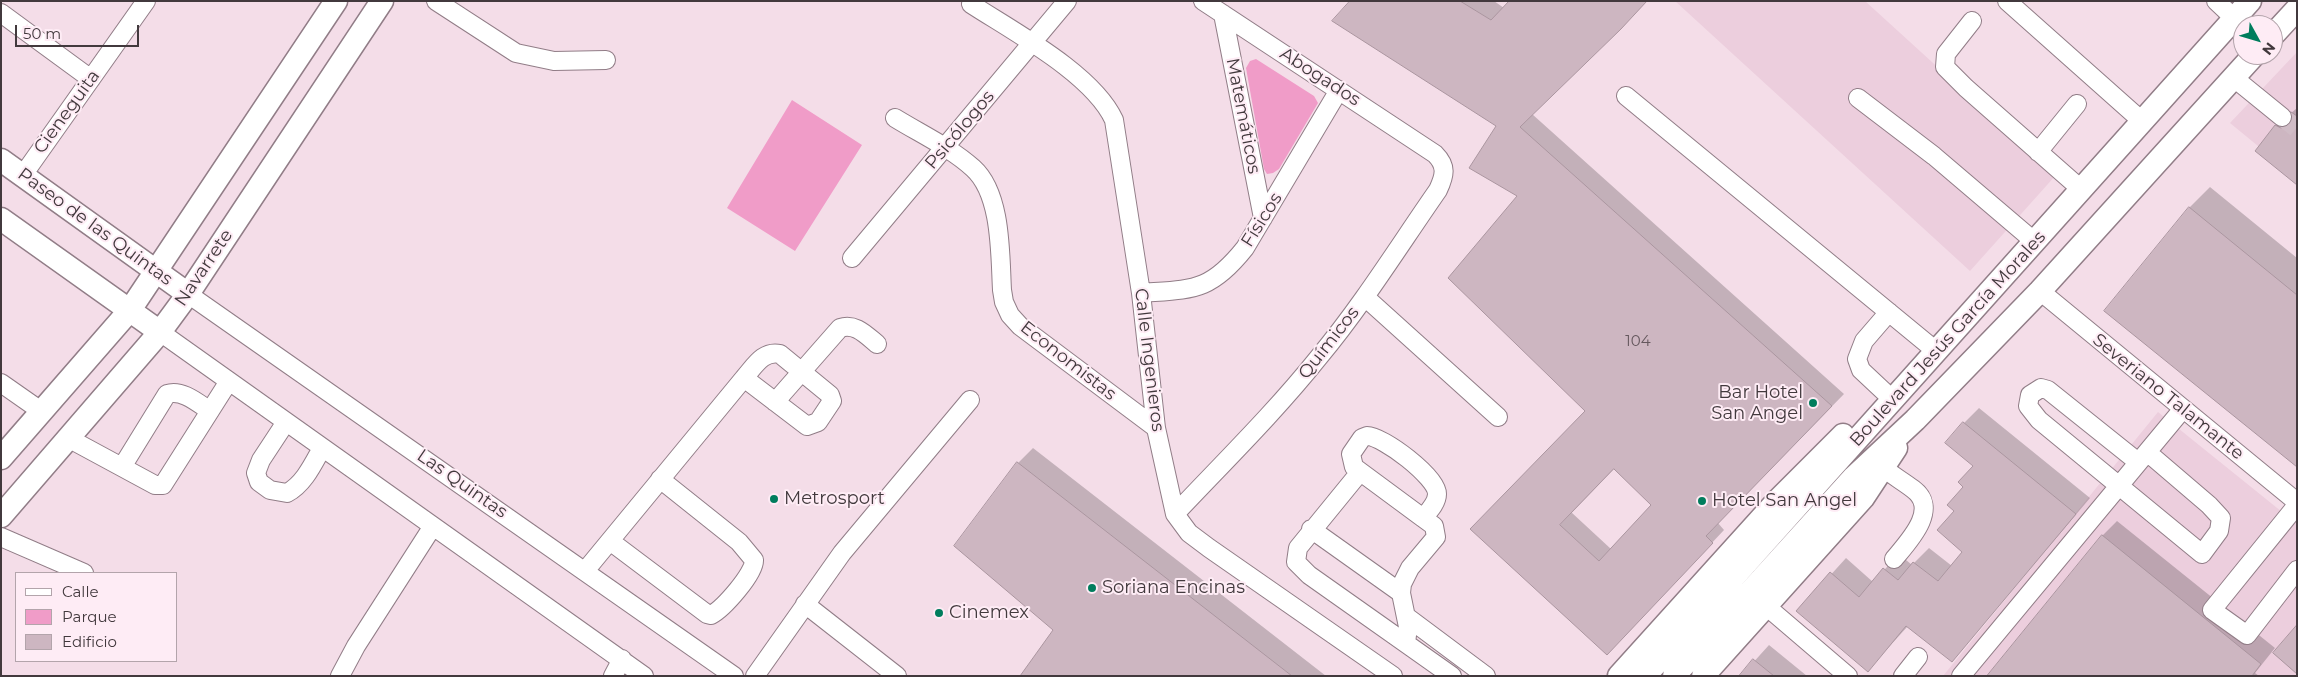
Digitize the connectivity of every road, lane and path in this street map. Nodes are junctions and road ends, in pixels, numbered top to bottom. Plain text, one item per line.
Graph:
1 (146, 1) edge
2 (336, 1) edge
3 (382, 1) edge
4 (436, 1) edge
5 (1067, 1) edge
6 (1204, 1) edge
7 (2007, 1) edge
8 (2216, 1) edge
9 (2250, 1) edge
10 (971, 4) dead end
11 (2297, 9) edge
12 (1, 13) edge
13 (1223, 14) junction
14 (2237, 15) edge
15 (2233, 17) edge
16 (2233, 19) edge
17 (1972, 21) dead end
18 (2283, 24) edge
19 (1031, 44) junction
20 (606, 60) dead end
21 (2245, 65) edge
22 (2234, 78) junction
23 (91, 80) junction
24 (1339, 90) junction
25 (1626, 96) dead end
26 (1858, 98) dead end
27 (2077, 104) dead end
28 (2282, 117) tunnel mouth
29 (895, 118) dead end
30 (2143, 122) junction
31 (944, 148) junction
32 (2038, 152) junction
33 (1435, 154) joint
34 (1, 160) edge
35 (23, 175) junction
36 (2082, 190) junction
37 (1, 218) edge
38 (1263, 218) junction
39 (2035, 242) junction
40 (852, 258) dead end
41 (157, 271) junction
42 (2040, 291) junction
43 (1141, 293) junction
44 (188, 294) junction
45 (1364, 297) junction
46 (130, 310) junction
47 (1889, 312) junction
48 (160, 332) junction
49 (877, 344) dead end
50 (1930, 358) junction
51 (801, 372) junction
52 (744, 378) junction
53 (229, 381) junction
54 (1, 383) edge
55 (1890, 397) junction
56 (970, 400) dead end
57 (775, 402) junction
58 (2182, 410) junction
59 (41, 411) junction
60 (210, 411) junction
61 (1498, 417) dead end
62 (286, 422) junction
63 (1156, 428) junction
64 (68, 438) junction
65 (322, 448) junction
66 (2142, 457) junction
67 (1, 458) edge
68 (1878, 463) junction
69 (122, 467) junction
70 (1360, 472) junction
71 (660, 479) junction
72 (2118, 486) junction
73 (2297, 503) edge
74 (1175, 514) junction
75 (1, 516) edge
76 (1424, 518) junction
77 (433, 526) junction
78 (1311, 529) junction
79 (1, 537) edge
80 (610, 541) junction
81 (1894, 559) dead end
82 (2297, 570) edge
83 (585, 571) junction
84 (82, 572) edge
85 (1401, 593) junction
86 (805, 604) junction
87 (1766, 606) junction
88 (1407, 616) junction
89 (1406, 643) junction
90 (1918, 657) dead end
91 (622, 659) junction
92 (340, 676) edge
93 (613, 676) edge
94 (644, 676) edge
95 (734, 676) edge
96 (754, 676) edge
97 (897, 676) edge
98 (1393, 676) edge
99 (1452, 676) edge
100 (1486, 676) edge
101 (1619, 676) edge
102 (1645, 676) edge
103 (1674, 676) edge
104 (1703, 676) edge
105 (1848, 676) edge
106 (1903, 676) edge
107 (1961, 676) edge

1 - 23 street, Cieneguita
2 - 41 main road
3 - 44 main road, Navarrete
4 - 20 street
5 - 19 street, Psicólogos
6 - 13 street, Abogados
7 - 30 street
8 - 15 street
9 - 14 main road, Boulevard Jesús García Morales
10 - 19 street, Calle Ingenieros
11 - 18 main road
12 - 23 street
13 - 24 street, Abogados
13 - 38 street, Matemáticos
16 - 30 main road, Boulevard Jesús García Morales
17 - 32 street
19 - 31 street, Psicólogos
19 - 43 street, Calle Ingenieros
21 - 22 main road, Boulevard Jesús García Morales
22 - 28 street
22 - 42 main road, Boulevard Jesús García Morales
23 - 35 street, Cieneguita
24 - 33 street, Abogados
24 - 38 street, Físicos
25 - 47 street
26 - 39 street
27 - 32 street
29 - 31 street, Economistas
30 - 36 main road, Boulevard Jesús García Morales
31 - 40 street, Psicólogos
31 - 63 street, Economistas
32 - 36 street
33 - 45 street, Químicos
34 - 35 main road, Paseo de las Quintas
35 - 41 main road, Paseo de las Quintas
36 - 39 main road, Boulevard Jesús García Morales
37 - 46 main road
38 - 43 street, Físicos
39 - 50 main road, Boulevard Jesús García Morales
41 - 44 main road, Paseo de las Quintas
41 - 46 main road
42 - 58 street, Severiano Talamante
42 - 68 main road, Boulevard Jesús García Morales
43 - 63 street, Calle Ingenieros
44 - 48 main road, Navarrete
44 - 83 street, Las Quintas
45 - 61 street
45 - 74 street, Químicos
46 - 48 main road
46 - 59 main road
47 - 50 street
47 - 55 street
48 - 53 street
48 - 64 main road, Navarrete
49 - 51 street
50 - 55 main road, Boulevard Jesús García Morales
51 - 52 street
51 - 57 street
51 - 57 street
52 - 57 street
52 - 71 street
53 - 60 street
53 - 62 street
54 - 59 street
55 - 101 main road
55 - 102 main road, Boulevard Jesús García Morales
56 - 86 street
58 - 66 street
58 - 73 street, Severiano Talamante
59 - 67 main road
60 - 69 street
60 - 69 street
62 - 65 street
62 - 65 street
63 - 74 street, Calle Ingenieros
64 - 69 street
64 - 75 main road, Navarrete
65 - 77 street
66 - 72 street
66 - 72 street
66 - 72 street
68 - 81 street
68 - 87 main road
68 - 103 main road, Boulevard Jesús García Morales
70 - 76 street
70 - 76 street
70 - 78 street
71 - 80 street
71 - 80 street
72 - 107 street
73 - 82 street
74 - 98 street, Calle Ingenieros
76 - 85 street
77 - 91 street
77 - 92 street
78 - 85 street
78 - 89 street
79 - 84 street
80 - 83 street
83 - 95 street, Las Quintas
85 - 88 street
86 - 96 street
86 - 97 street
87 - 104 main road
87 - 105 street
88 - 89 street
88 - 100 street
89 - 99 street
90 - 106 street
91 - 93 street
91 - 94 street

